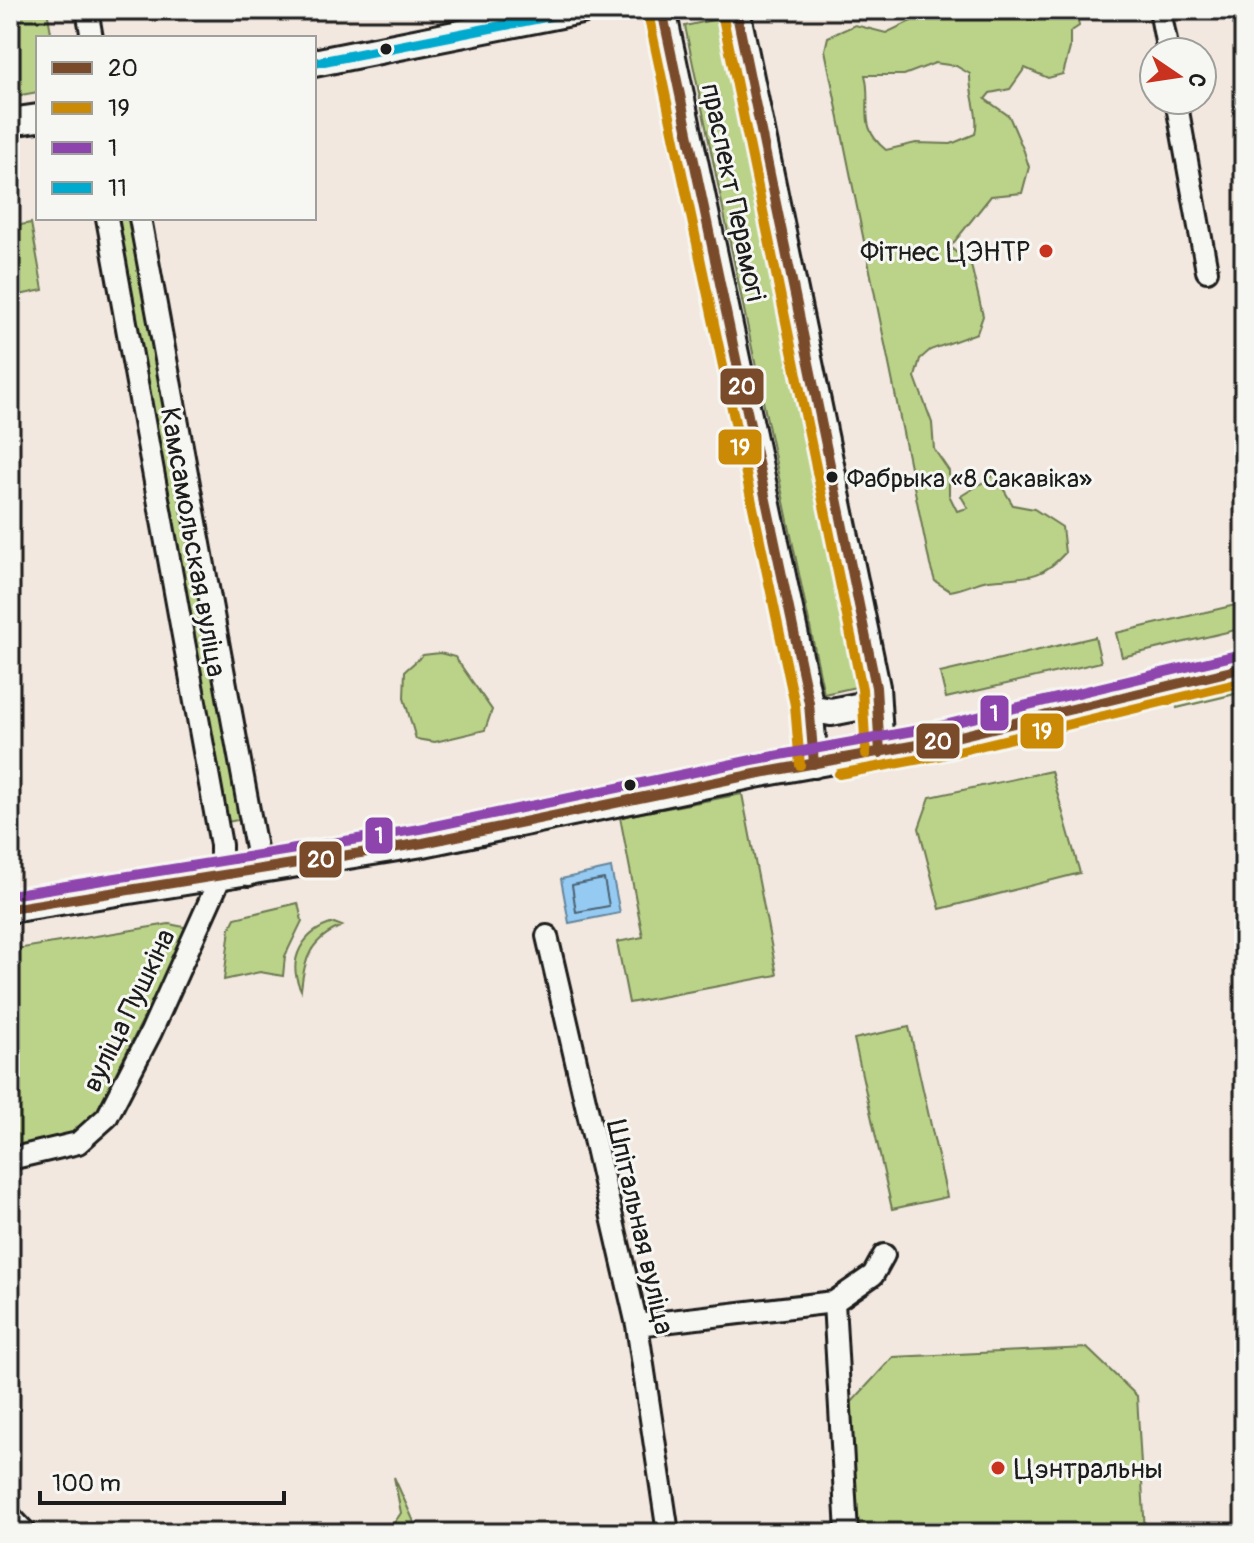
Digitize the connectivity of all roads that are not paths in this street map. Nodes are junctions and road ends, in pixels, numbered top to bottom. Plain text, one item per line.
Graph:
1 (87, 10) edge
2 (581, 10) edge
3 (736, 10) edge
4 (1160, 10) edge
5 (668, 15) edge
6 (92, 36) edge
7 (1165, 36) edge
8 (316, 63) edge
9 (1179, 116) edge
10 (36, 118) edge
11 (10, 122) edge
12 (107, 220) edge
13 (140, 220) edge
14 (1207, 271) dead end
15 (178, 424) junction
16 (145, 431) junction
17 (1244, 668) edge
18 (876, 687) junction
19 (809, 708) junction
20 (880, 753) junction
21 (814, 764) junction
22 (252, 822) junction
23 (218, 829) junction
24 (260, 870) junction
25 (221, 876) junction
26 (10, 909) edge
27 (204, 914) junction
28 (547, 936) dead end
29 (10, 1159) edge
30 (884, 1255) dead end
31 (834, 1302) junction
32 (637, 1325) junction
33 (10, 1516) edge
34 (26, 1533) edge
35 (668, 1533) edge
36 (847, 1533) edge

1 - 6 street
2 - 8 main road
3 - 18 main road, праспект Перамогі
4 - 7 street
5 - 19 main road, праспект Перамогі
9 - 14 street
10 - 11 main road
12 - 16 street, Камсамольская вуліца
13 - 15 street, Камсамольская вуліца
15 - 16 street
15 - 22 street, Камсамольская вуліца
16 - 23 street, Камсамольская вуліца
17 - 20 main road
18 - 19 main road
18 - 20 main road, праспект Перамогі
19 - 21 main road, праспект Перамогі
20 - 21 main road
21 - 24 main road
22 - 23 street
22 - 24 street, Камсамольская вуліца
23 - 25 street, Камсамольская вуліца
24 - 25 main road
24 - 27 street, вуліца Пушкіна
25 - 26 main road
25 - 27 street, вуліца Пушкіна
27 - 29 street, вуліца Пушкіна
28 - 32 street, Шпітальная вуліца
30 - 31 street
31 - 32 street
31 - 36 street
32 - 35 street, Шпітальная вуліца
33 - 34 street

